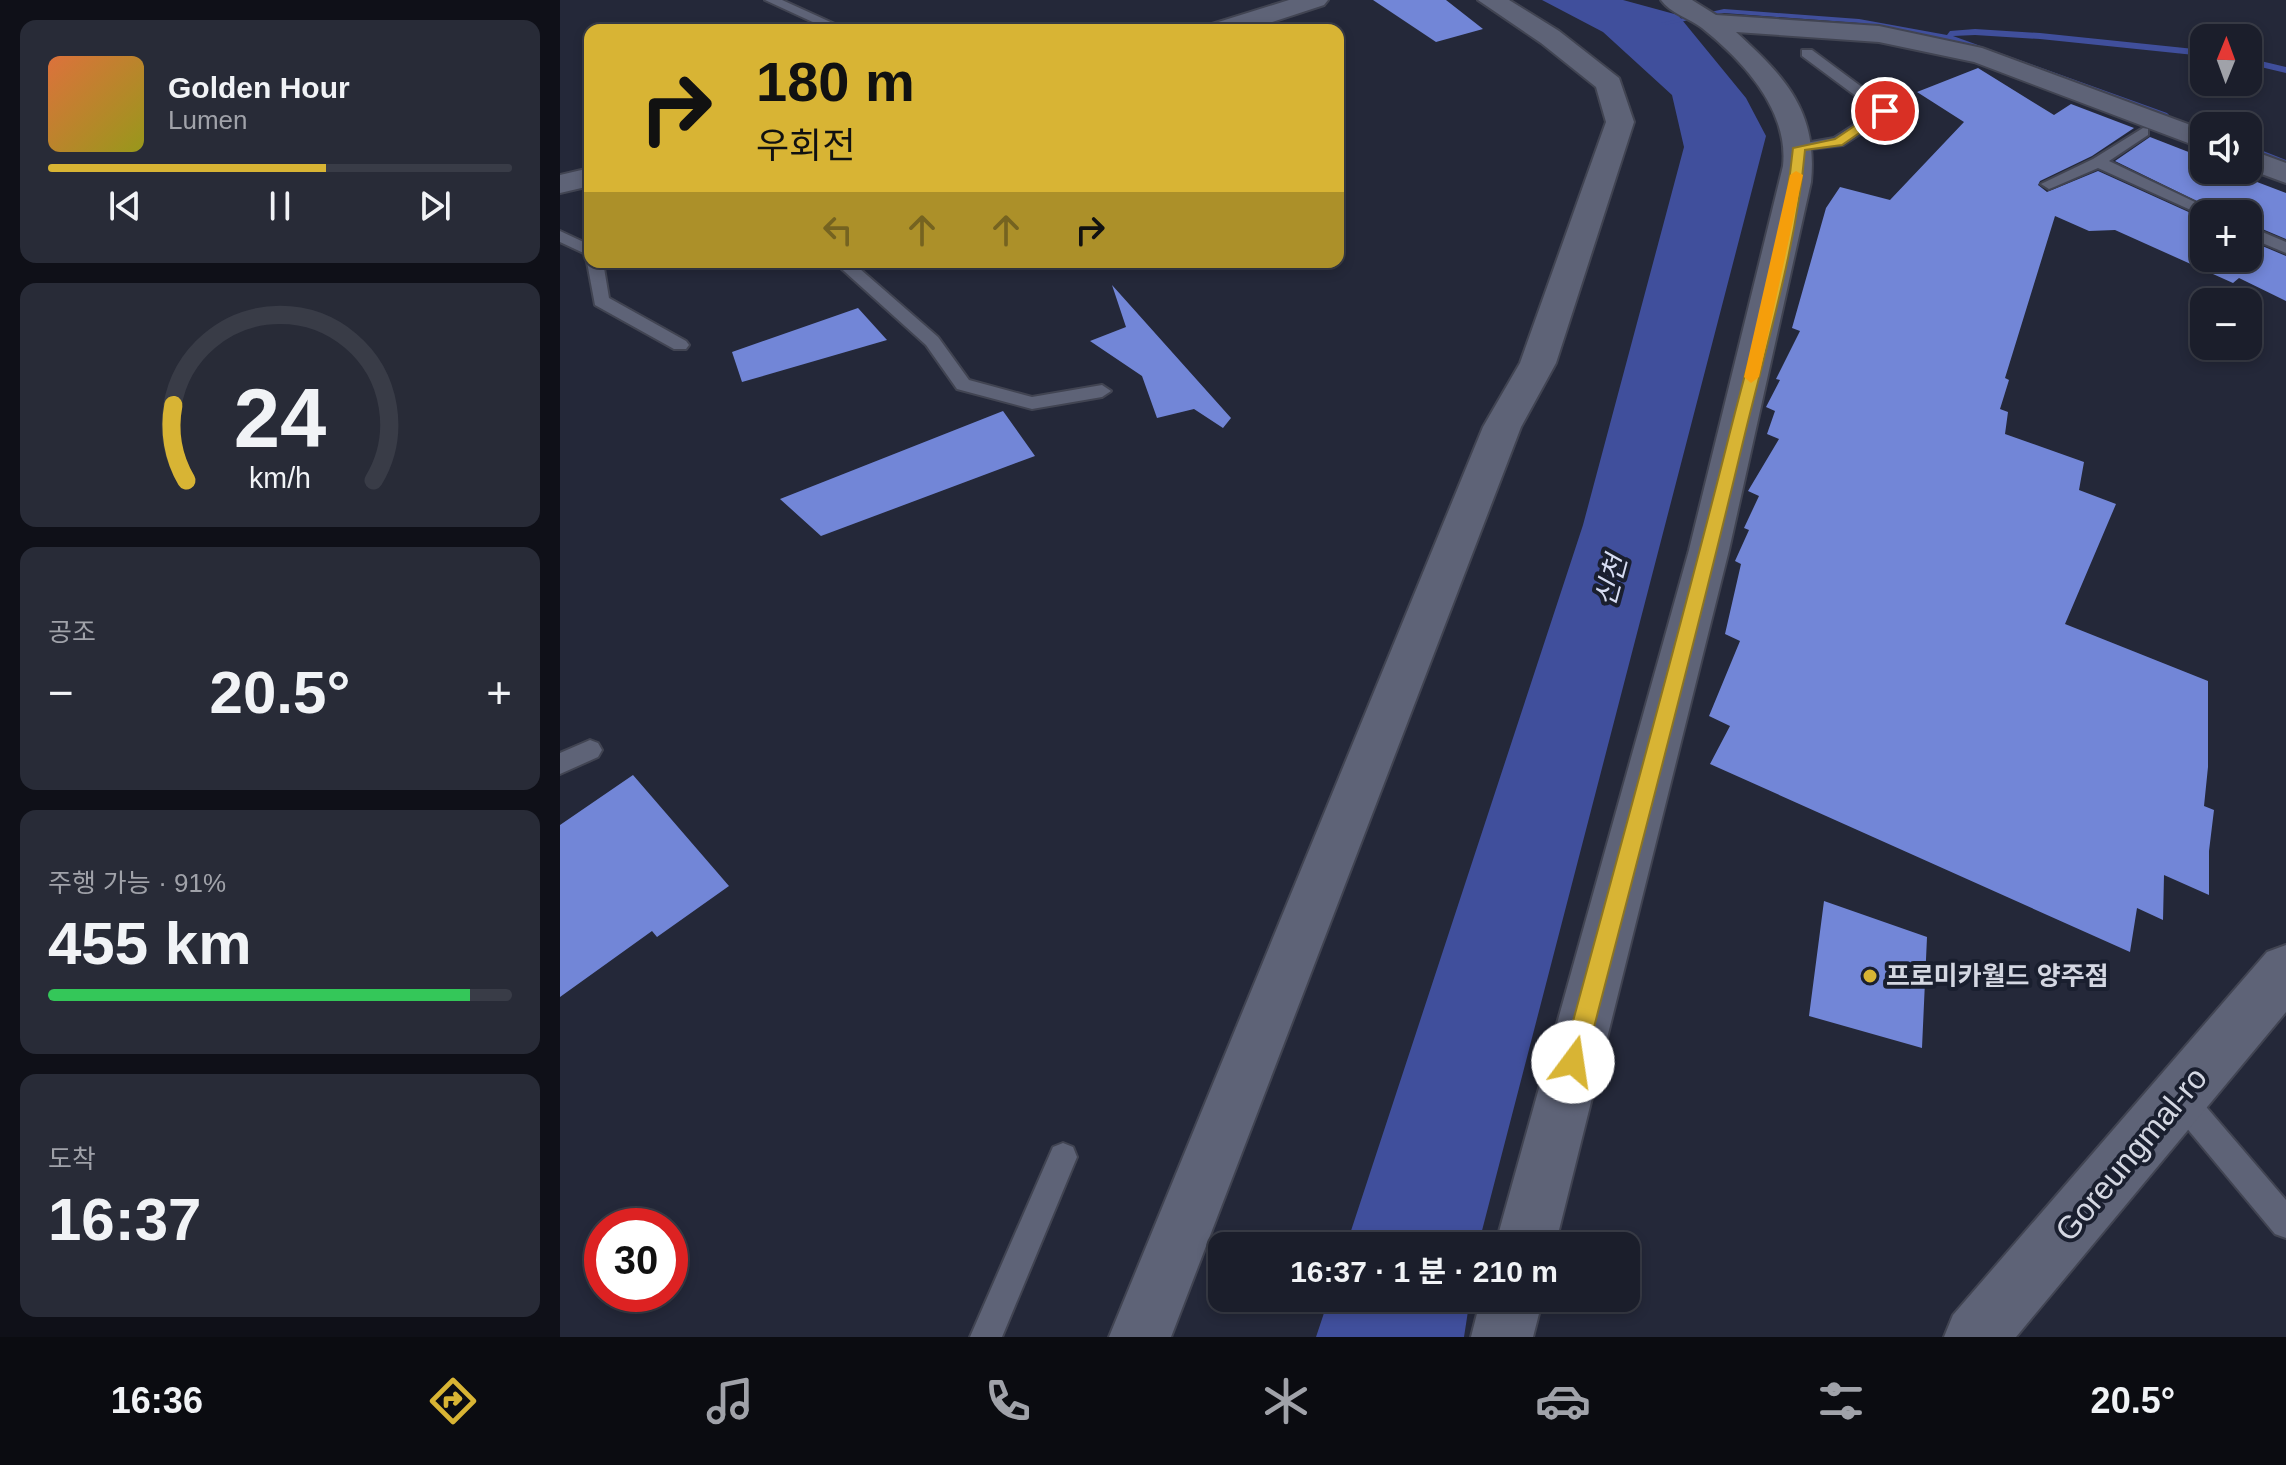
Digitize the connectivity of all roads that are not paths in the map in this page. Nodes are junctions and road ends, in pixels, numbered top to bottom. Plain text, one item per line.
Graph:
1 (771, 0) edge
2 (1315, 0) edge
3 (1491, 0) edge
4 (1674, 0) edge
5 (1710, 22) junction
6 (827, 24) edge
7 (1240, 24) edge
8 (1807, 53) dead end
9 (2143, 132) dead end
10 (2190, 135) edge
11 (1799, 148) junction
12 (2098, 162) junction
13 (2262, 164) edge
14 (2286, 174) edge
15 (584, 178) edge
16 (560, 184) edge
17 (2049, 184) dead end
18 (2190, 204) edge
19 (560, 236) edge
20 (2262, 237) edge
21 (584, 248) edge
22 (2286, 248) edge
23 (596, 268) edge
24 (849, 268) edge
25 (680, 345) dead end
26 (1102, 391) dead end
27 (590, 750) dead end
28 (560, 764) edge
29 (2286, 971) edge
30 (2179, 1097) junction
31 (1063, 1157) dead end
32 (2286, 1223) edge
33 (1529, 1232) edge
34 (1508, 1312) edge
35 (986, 1337) edge
36 (1140, 1337) edge
37 (1502, 1337) edge
38 (1975, 1337) edge

1 - 6 lane
2 - 7 street
3 - 36 street
4 - 5 street
5 - 10 street
5 - 11 street
8 - 11 lane
9 - 12 lane
11 - 33 street
12 - 17 lane
12 - 18 lane
13 - 14 street
15 - 16 street
19 - 21 lane
20 - 22 lane
23 - 25 lane
24 - 26 lane
27 - 28 lane
29 - 30 street, Goreungmal-ro
30 - 32 lane
30 - 38 street, Goreungmal-ro
31 - 35 lane
34 - 37 street

